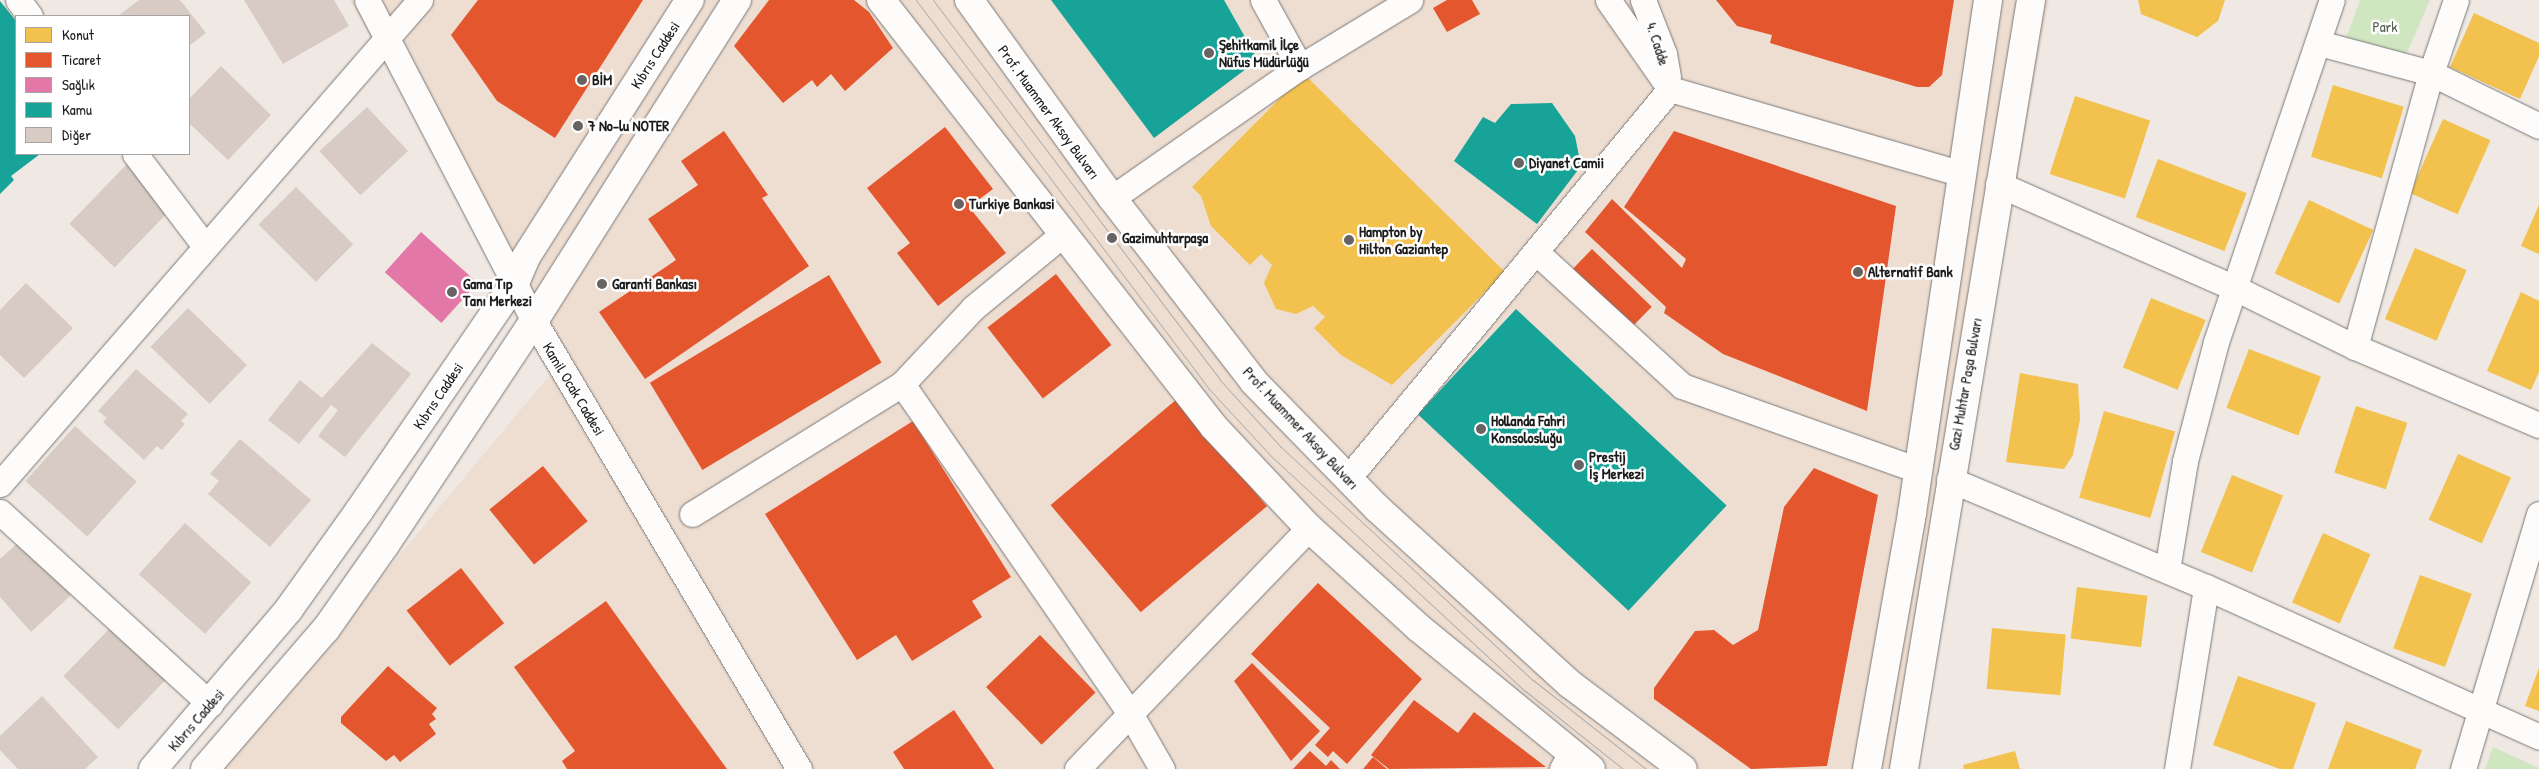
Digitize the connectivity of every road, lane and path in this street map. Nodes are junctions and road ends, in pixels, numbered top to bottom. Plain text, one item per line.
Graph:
1 (18, 0) edge
2 (367, 0) edge
3 (420, 0) edge
4 (690, 0) edge
5 (737, 0) edge
6 (881, 0) edge
7 (969, 0) edge
8 (1263, 0) edge
9 (1410, 0) edge
10 (1608, 0) edge
11 (1643, 0) edge
12 (1988, 0) edge
13 (2031, 0) edge
14 (2332, 0) edge
15 (2456, 0) edge
16 (29, 15) edge
17 (385, 37) junction
18 (2319, 43) junction
19 (1300, 67) junction
20 (2431, 73) junction
21 (1670, 89) junction
22 (2539, 126) edge
23 (136, 155) edge
24 (1959, 173) junction
25 (1998, 184) junction
26 (1112, 198) junction
27 (1062, 235) junction
28 (204, 245) junction
29 (1536, 253) junction
30 (515, 283) junction
31 (2237, 289) junction
32 (534, 322) junction
33 (2355, 347) junction
34 (902, 384) junction
35 (2539, 425) edge
36 (1918, 470) junction
37 (1348, 478) junction
38 (1949, 479) junction
39 (0, 484) edge
40 (0, 512) edge
41 (692, 514) dead end
42 (2539, 514) edge
43 (1309, 528) junction
44 (2167, 570) junction
45 (2206, 587) junction
46 (210, 704) junction
47 (2481, 711) junction
48 (1131, 715) junction
49 (2539, 737) edge
50 (1575, 764) edge
51 (153, 769) edge
52 (205, 769) edge
53 (799, 769) edge
54 (1077, 769) edge
55 (1162, 769) edge
56 (1683, 769) edge
57 (1867, 769) edge
58 (1904, 769) edge
59 (2177, 769) edge
60 (2463, 769) edge

1 - 16 street
2 - 17 street, Kamil Ocak Caddesi
3 - 17 street
4 - 30 main road, Kıbrıs Caddesi
5 - 32 main road
6 - 27 main road
7 - 26 main road, Prof. Muammer Aksoy Bulvarı
8 - 19 street
9 - 19 street
10 - 21 street
11 - 21 street, 4. Cadde
12 - 24 main road
13 - 25 main road, Gazi Muhtar Paşa Bulvarı
14 - 18 street
15 - 20 street
17 - 28 street
17 - 30 street, Kamil Ocak Caddesi
18 - 20 street
18 - 31 street
19 - 26 street
20 - 22 street
20 - 33 street
21 - 24 street
21 - 29 street
23 - 28 street
24 - 36 main road
25 - 31 street
25 - 38 main road, Gazi Muhtar Paşa Bulvarı
26 - 37 main road, Prof. Muammer Aksoy Bulvarı
27 - 34 street
27 - 43 main road
28 - 39 street
29 - 36 street
29 - 37 street
30 - 32 street, Kamil Ocak Caddesi
30 - 46 main road, Kıbrıs Caddesi
31 - 33 street
31 - 44 street
32 - 52 main road
32 - 53 street, Kamil Ocak Caddesi
33 - 35 street
34 - 41 street
34 - 48 street
36 - 57 main road
37 - 56 main road, Prof. Muammer Aksoy Bulvarı
38 - 44 street
38 - 58 main road, Gazi Muhtar Paşa Bulvarı
40 - 46 street
42 - 47 street
43 - 48 street
43 - 50 main road
44 - 45 street
45 - 47 street
45 - 59 street
46 - 51 main road, Kıbrıs Caddesi
47 - 49 street
47 - 60 street
48 - 54 street
48 - 55 street

